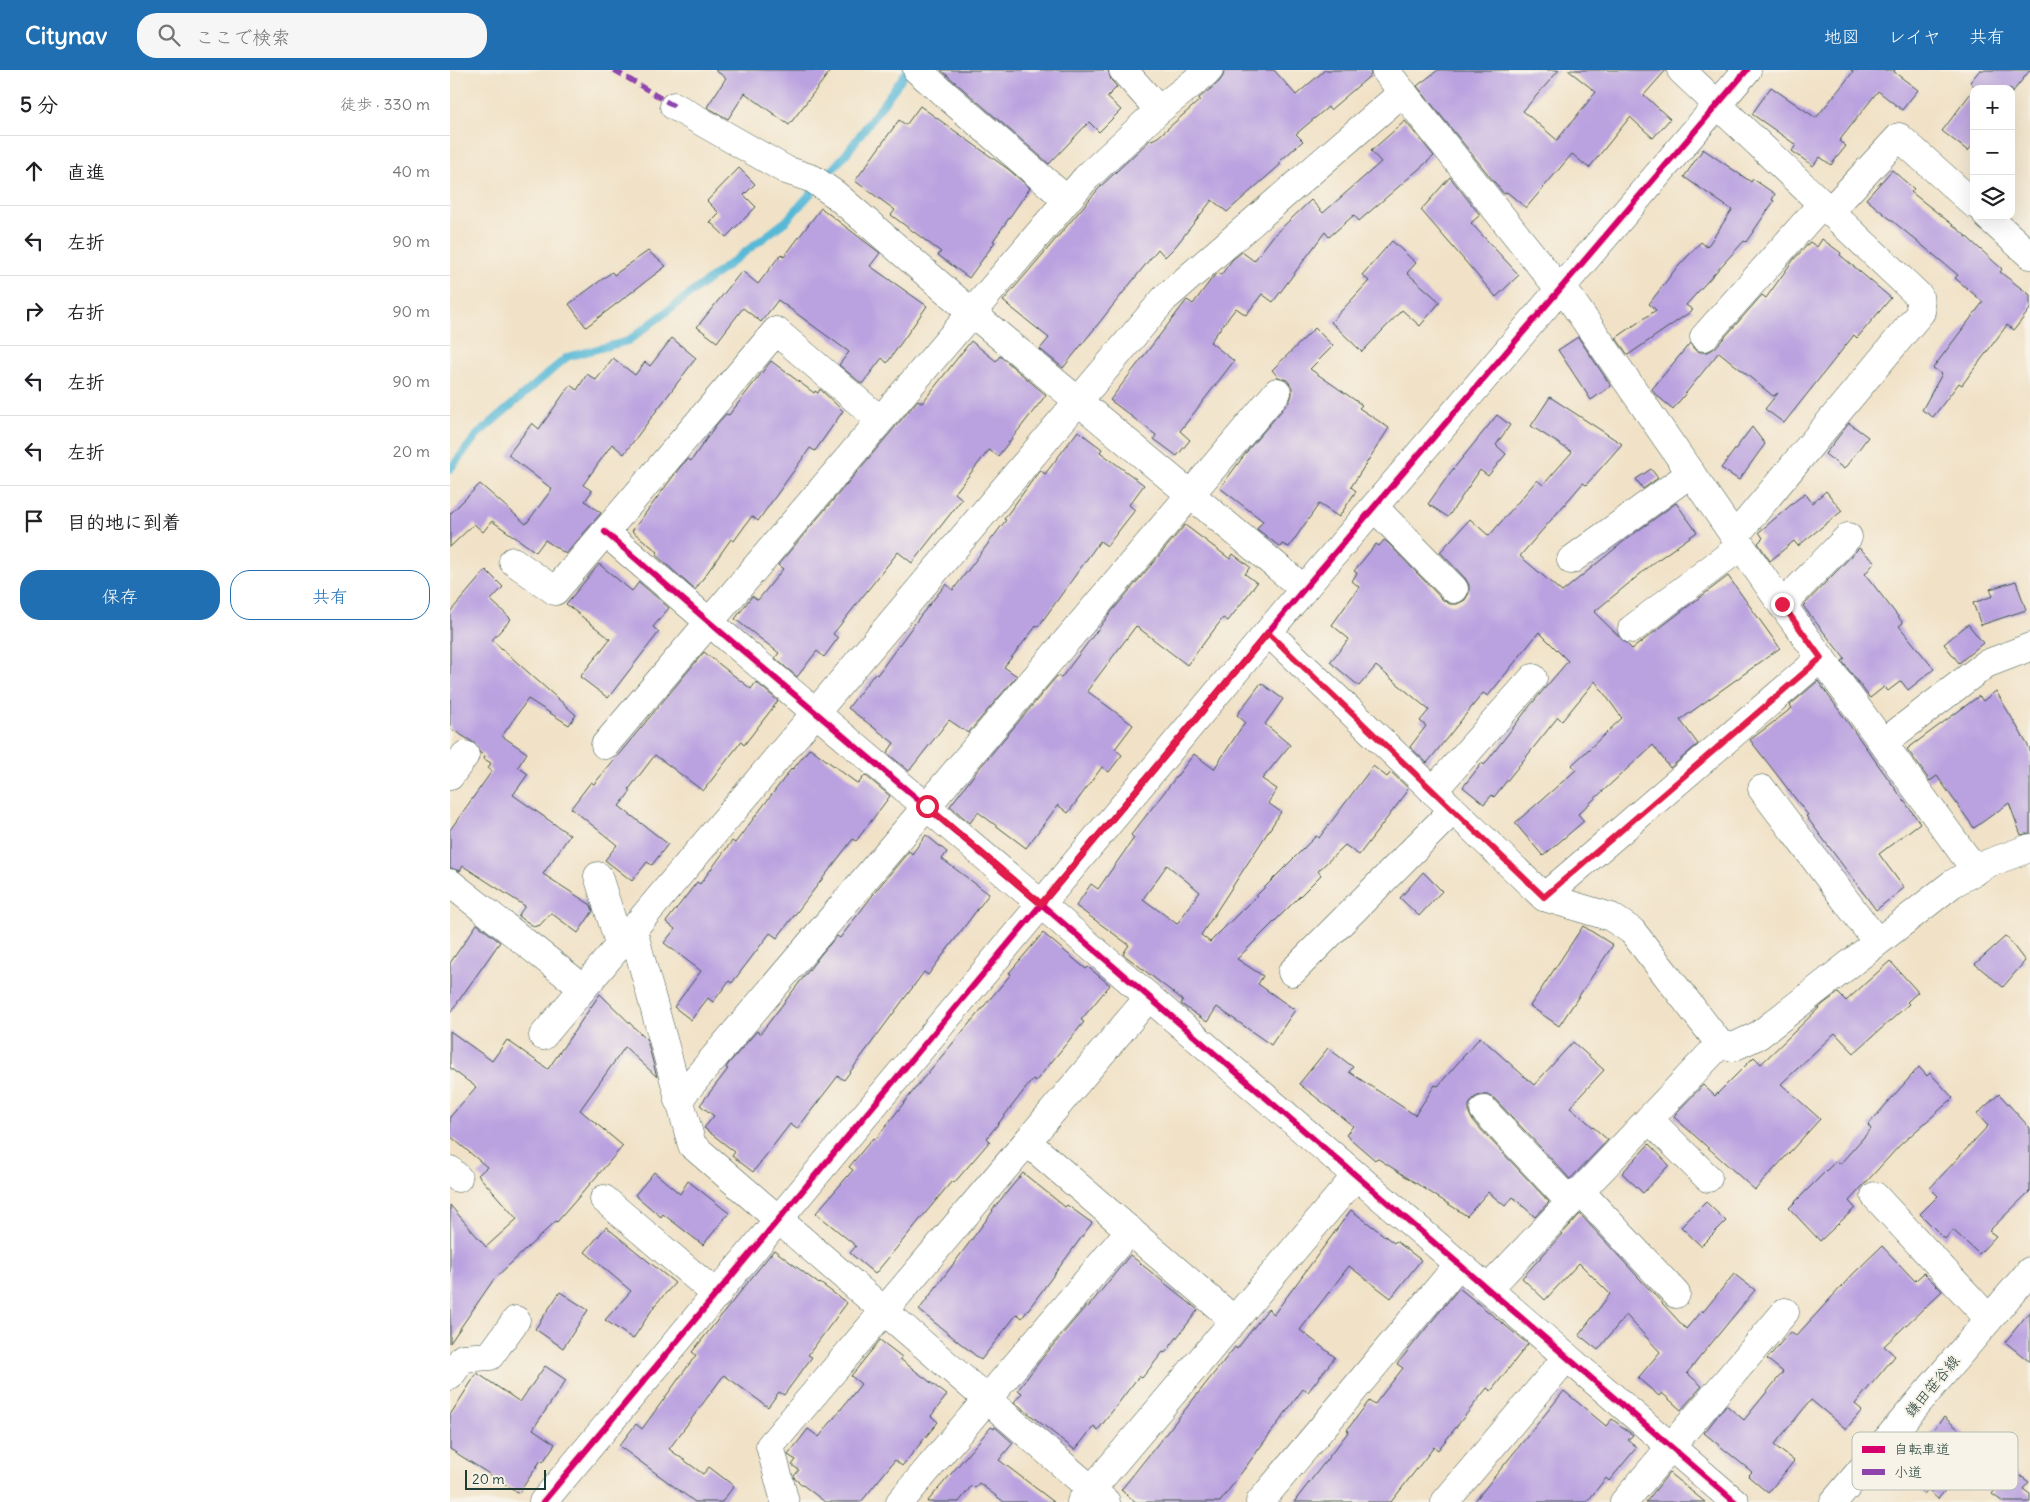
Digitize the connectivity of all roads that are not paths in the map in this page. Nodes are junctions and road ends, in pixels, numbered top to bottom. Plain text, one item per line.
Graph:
1 (916, 70) edge
2 (1123, 70) edge
3 (1209, 70) edge
4 (1385, 70) edge
5 (1681, 70) edge
6 (1747, 70) edge
7 (1403, 92) junction
8 (1718, 105) junction
9 (674, 106) dead end
10 (1159, 110) junction
11 (1067, 200) junction
12 (1970, 200) edge
13 (1826, 207) junction
14 (1991, 220) edge
15 (2030, 255) edge
16 (1561, 289) junction
17 (972, 312) junction
18 (1704, 337) dead end
19 (1277, 392) dead end
20 (1078, 401) junction
21 (880, 420) junction
22 (1691, 473) junction
23 (1190, 494) junction
24 (1374, 508) junction
25 (605, 532) junction
26 (1848, 537) dead end
27 (1738, 541) junction
28 (1571, 560) dead end
29 (513, 561) dead end
30 (1454, 588) dead end
31 (1304, 589) junction
32 (1782, 604) junction
33 (709, 622) junction
34 (1632, 629) dead end
35 (1268, 633) junction
36 (2030, 647) edge
37 (1821, 658) junction
38 (1533, 678) dead end
39 (815, 712) junction
40 (1883, 743) junction
41 (605, 745) dead end
42 (1762, 789) dead end
43 (1433, 791) junction
44 (927, 806) junction
45 (1453, 810) junction
46 (2030, 848) edge
47 (1976, 871) junction
48 (598, 876) dead end
49 (450, 883) edge
50 (1544, 897) junction
51 (1041, 904) junction
52 (626, 938) junction
53 (1877, 942) junction
54 (1292, 972) dead end
55 (583, 988) junction
56 (1150, 997) junction
57 (543, 1036) dead end
58 (1720, 1044) junction
59 (678, 1100) junction
60 (1484, 1110) dead end
61 (1649, 1119) junction
62 (1027, 1142) junction
63 (1356, 1176) junction
64 (1708, 1178) dead end
65 (1875, 1196) dead end
66 (1575, 1197) junction
67 (604, 1199) dead end
68 (779, 1221) junction
69 (1130, 1230) junction
70 (1459, 1264) junction
71 (2030, 1271) edge
72 (1488, 1289) junction
73 (1676, 1294) dead end
74 (717, 1295) junction
75 (884, 1311) junction
76 (1785, 1312) dead end
77 (1989, 1319) junction
78 (516, 1320) dead end
79 (1234, 1320) junction
80 (1567, 1357) junction
81 (450, 1376) edge
82 (986, 1399) junction
83 (1893, 1432) edge
84 (1670, 1447) junction
85 (1852, 1481) edge
86 (1093, 1498) edge
87 (543, 1502) edge
88 (785, 1502) edge
89 (900, 1502) edge
90 (1260, 1502) edge
91 (1445, 1502) edge
92 (1624, 1502) edge
93 (1735, 1502) edge
94 (1834, 1502) edge

1 - 11 street
2 - 10 street
3 - 10 street
4 - 7 street
5 - 8 street
6 - 8 street
7 - 16 street
7 - 20 street
8 - 13 street
8 - 16 street
9 - 17 street
10 - 11 street
11 - 17 street
12 - 13 street
13 - 18 street
13 - 27 street
14 - 15 street
16 - 22 street
16 - 24 street
17 - 20 street
17 - 21 street
19 - 23 street
20 - 23 street
20 - 39 street
21 - 25 street
21 - 33 street
22 - 27 street
22 - 28 street
23 - 31 street
23 - 44 street
24 - 30 street
24 - 31 street
25 - 29 street
25 - 33 street
26 - 32 street
27 - 32 street
27 - 34 street
31 - 35 street
32 - 37 street
33 - 39 street
33 - 41 street
35 - 43 street
35 - 51 street
36 - 40 street
37 - 40 street
37 - 50 street
38 - 43 street
39 - 44 street
39 - 52 street
40 - 47 street
42 - 53 street
43 - 45 street
44 - 51 street
44 - 59 street
45 - 50 street
45 - 54 street
46 - 47 street
47 - 53 street
48 - 52 street
49 - 55 street
50 - 58 street
51 - 56 street
51 - 68 street
52 - 55 street
52 - 59 street
53 - 58 street
55 - 57 street
56 - 62 street
56 - 63 street
58 - 61 street
59 - 68 street
60 - 66 street
61 - 64 street
61 - 66 street
62 - 69 street
62 - 75 street
63 - 70 street
63 - 79 street
65 - 77 street
66 - 72 street
66 - 73 street
67 - 74 street
68 - 74 street
68 - 75 street
69 - 79 street
69 - 82 street
70 - 72 street
70 - 90 street
71 - 77 street, 鎌田笹谷線
72 - 80 street
74 - 87 street
75 - 82 street
75 - 88 street
76 - 84 street
77 - 83 street, 鎌田笹谷線
78 - 81 street
79 - 86 street
80 - 84 street
80 - 91 street
82 - 86 street
82 - 89 street
84 - 92 street
84 - 93 street
85 - 94 street, 鎌田笹谷線

